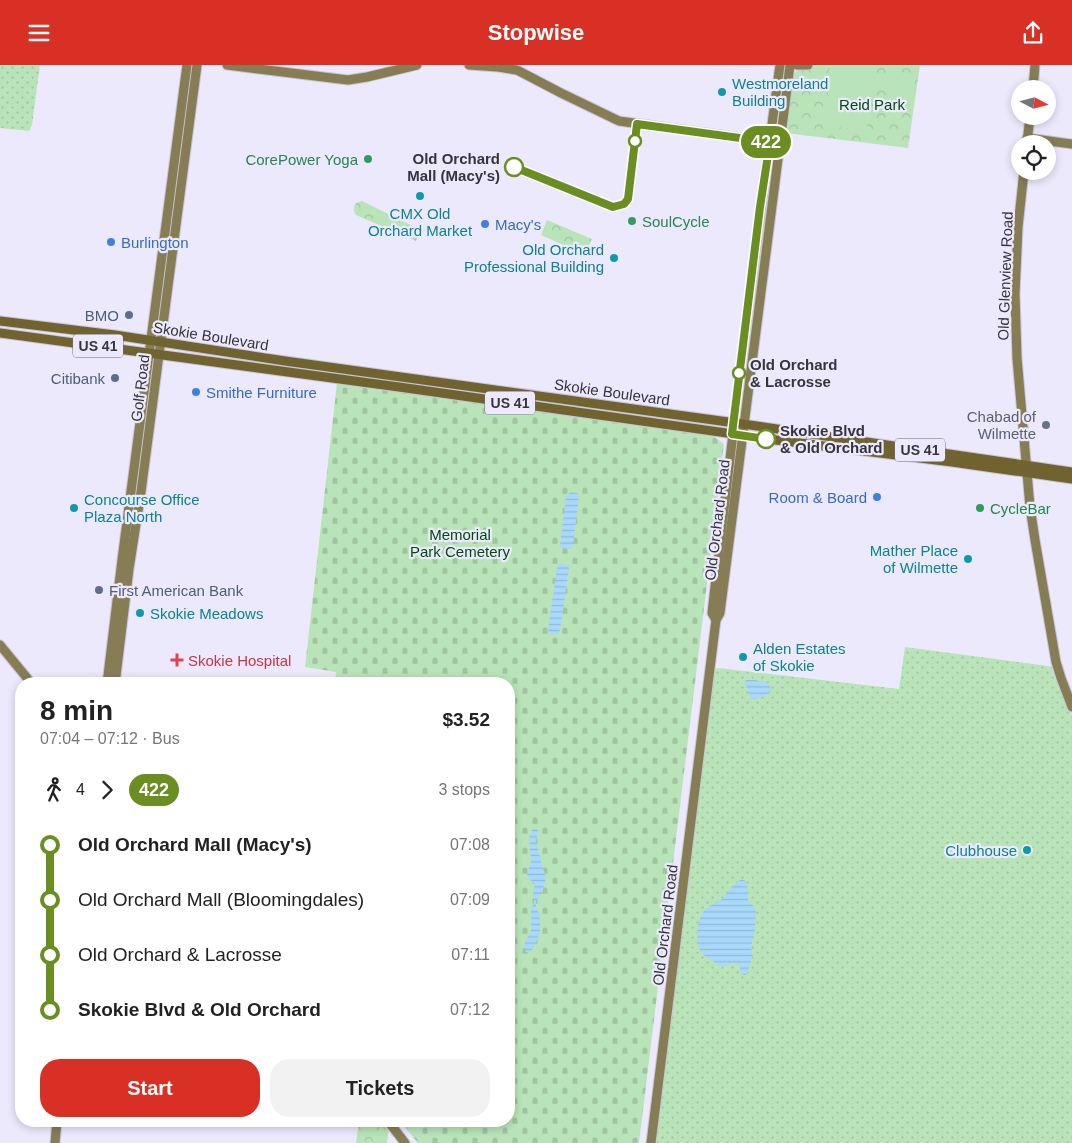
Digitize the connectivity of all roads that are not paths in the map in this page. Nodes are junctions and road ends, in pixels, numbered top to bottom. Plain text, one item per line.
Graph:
1 (187, 65) edge
2 (197, 65) edge
3 (227, 65) edge
4 (417, 65) edge
5 (469, 65) edge
6 (780, 65) edge
7 (790, 65) edge
8 (797, 65) edge
9 (808, 65) edge
10 (1035, 65) edge
11 (1034, 80) edge
12 (780, 140) junction
13 (770, 142) junction
14 (1056, 143) edge
15 (1072, 144) edge
16 (1023, 180) edge
17 (0, 321) edge
18 (0, 333) edge
19 (155, 341) junction
20 (153, 354) junction
21 (734, 422) junction
22 (744, 423) junction
23 (732, 434) junction
24 (742, 435) junction
25 (1027, 469) junction
26 (1072, 472) edge
27 (1072, 479) edge
28 (716, 621) junction
29 (0, 645) edge
30 (26, 677) edge
31 (109, 677) edge
32 (116, 677) edge
33 (1072, 707) edge
34 (56, 1127) edge
35 (393, 1127) edge
36 (55, 1143) edge
37 (405, 1143) edge
38 (651, 1143) edge

1 - 19 main road, Golf Road
2 - 19 main road, Golf Road
3 - 4 main road
5 - 13 main road
6 - 13 main road, Old Orchard Road
7 - 12 main road, Old Orchard Road
8 - 9 main road
10 - 11 main road
12 - 13 main road
12 - 22 main road, Old Orchard Road
13 - 21 main road, Old Orchard Road
14 - 15 main road
16 - 25 main road, Old Glenview Road
17 - 19 main road, Skokie Boulevard / US 41
18 - 20 main road, Skokie Boulevard / US 41
19 - 20 main road, Golf Road
19 - 21 main road, Skokie Boulevard / US 41
20 - 23 main road, Skokie Boulevard / US 41
20 - 31 main road, Golf Road
20 - 32 main road, Golf Road
21 - 22 main road, Skokie Boulevard / US 41
21 - 23 main road, Old Orchard Road
22 - 24 main road, Old Orchard Road
22 - 25 main road, Skokie Boulevard / US 41
23 - 24 main road, Skokie Boulevard / US 41
23 - 28 main road, Old Orchard Road
24 - 25 main road, Skokie Boulevard / US 41
24 - 28 main road, Old Orchard Road
25 - 26 main road, Skokie Boulevard / US 41
25 - 27 main road, Skokie Boulevard / US 41
25 - 33 main road, Old Glenview Road
28 - 38 main road, Old Orchard Road
29 - 30 main road
34 - 36 main road
35 - 37 main road

